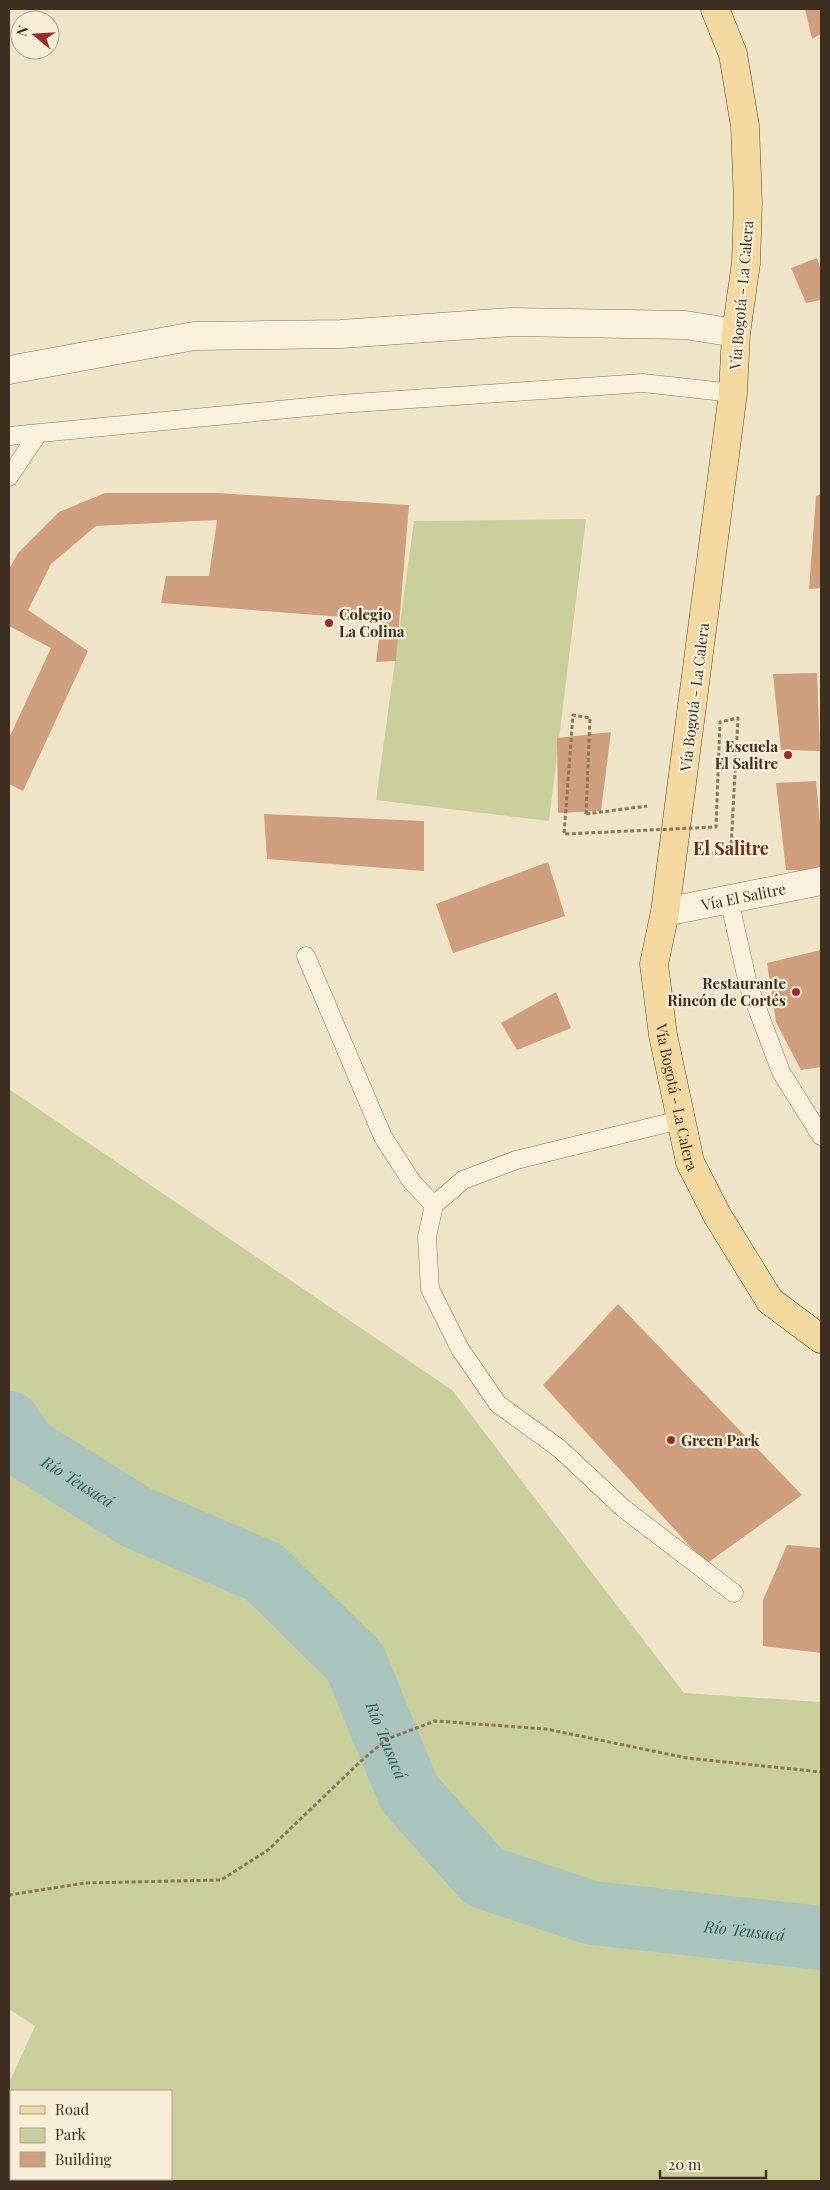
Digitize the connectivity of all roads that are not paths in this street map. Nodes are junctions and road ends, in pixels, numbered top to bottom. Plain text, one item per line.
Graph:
1 (715, 9) edge
2 (736, 333) junction
3 (9, 370) edge
4 (733, 394) junction
5 (38, 434) junction
6 (9, 436) edge
7 (9, 478) edge
8 (821, 881) edge
9 (729, 899) junction
10 (665, 912) junction
11 (306, 956) dead end
12 (680, 1120) junction
13 (821, 1136) edge
14 (434, 1205) junction
15 (821, 1339) edge
16 (734, 1593) dead end

1 - 2 main road, Vía Bogotá - La Calera
2 - 3 street
2 - 4 main road, Vía Bogotá - La Calera
4 - 5 lane
4 - 10 main road, Vía Bogotá - La Calera
5 - 6 lane
5 - 7 lane
8 - 9 street, Vía El Salitre
9 - 10 street, Vía El Salitre
9 - 13 lane
10 - 12 main road, Vía Bogotá - La Calera
11 - 14 lane
12 - 14 lane
12 - 15 main road, Vía Bogotá - La Calera
14 - 16 lane

